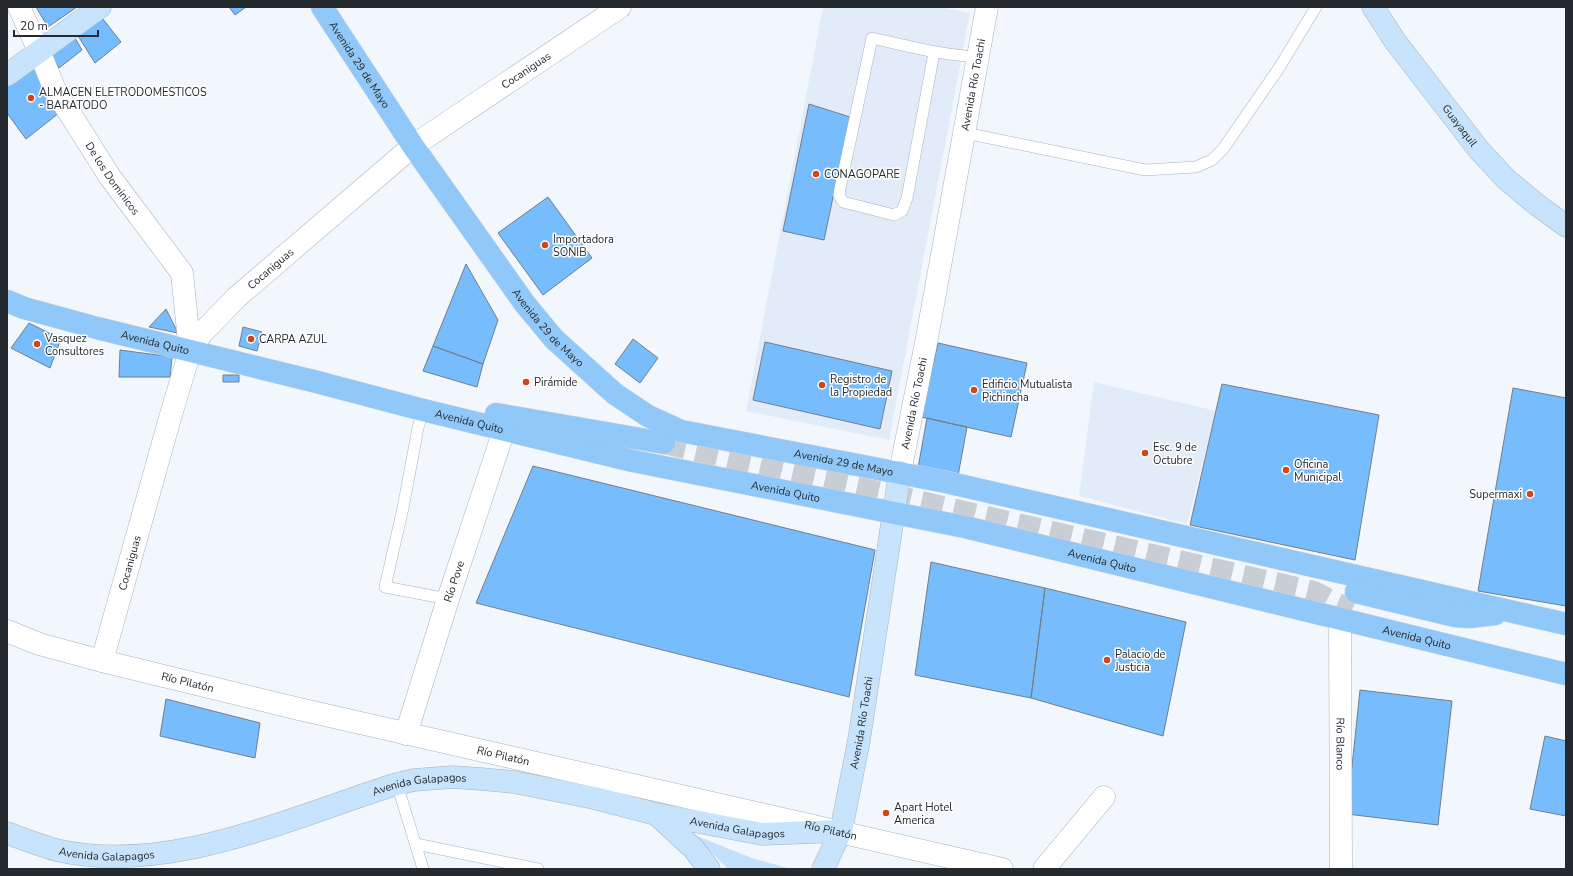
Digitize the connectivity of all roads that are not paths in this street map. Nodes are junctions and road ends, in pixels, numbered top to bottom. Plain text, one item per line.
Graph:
1 (19, 7) edge
2 (100, 7) edge
3 (322, 7) edge
4 (620, 7) edge
5 (988, 7) edge
6 (1316, 7) edge
7 (1373, 7) edge
8 (39, 51) junction
9 (934, 52) junction
10 (978, 57) junction
11 (7, 74) edge
12 (965, 133) junction
13 (413, 146) junction
14 (1566, 226) edge
15 (7, 301) edge
16 (525, 304) junction
17 (190, 352) junction
18 (417, 408) junction
19 (504, 430) junction
20 (900, 472) junction
21 (894, 512) junction
22 (448, 598) junction
23 (1349, 607) junction
24 (1510, 611) junction
25 (1566, 624) edge
26 (7, 632) edge
27 (102, 661) junction
28 (1566, 674) edge
29 (406, 734) junction
30 (397, 784) junction
31 (1104, 797) dead end
32 (656, 814) junction
33 (840, 831) junction
34 (7, 833) edge
35 (416, 844) junction
36 (423, 869) edge
37 (538, 869) edge
38 (709, 869) edge
39 (823, 869) edge
40 (1002, 869) edge
41 (1044, 869) edge
42 (1341, 869) edge

1 - 8 street, De los Dominicos
2 - 8 street
3 - 13 main road, Avenida 29 de Mayo
4 - 13 street, Cocaniguas
5 - 10 street, Avenida Río Toachi
6 - 12 lane
7 - 14 street, Guayaquil
8 - 11 street
8 - 17 street, De los Dominicos
9 - 9 lane
9 - 10 lane
10 - 12 street, Avenida Río Toachi
12 - 20 street, Avenida Río Toachi
13 - 16 main road, Avenida 29 de Mayo
13 - 17 street, Cocaniguas
15 - 17 main road, Avenida Quito
16 - 18 main road
16 - 20 main road, Avenida 29 de Mayo
17 - 18 main road, Avenida Quito
17 - 27 street, Cocaniguas
18 - 19 main road, Avenida Quito
18 - 22 lane
19 - 21 main road, Avenida Quito
19 - 22 street, Río Pove
20 - 21 street, Avenida Río Toachi
20 - 24 main road
21 - 23 main road, Avenida Quito
21 - 33 street, Avenida Río Toachi
22 - 29 street, Río Pove
23 - 24 main road
23 - 28 main road, Avenida Quito
23 - 42 street, Río Blanco
24 - 25 main road
26 - 27 street, Río Pilatón
27 - 29 street, Río Pilatón
29 - 33 street, Río Pilatón
30 - 32 street, Avenida Galapagos
30 - 34 street, Avenida Galapagos
30 - 35 lane
31 - 41 street
32 - 33 street, Avenida Galapagos
32 - 38 street
33 - 39 street, Avenida Río Toachi
33 - 40 street, Río Pilatón
35 - 36 lane
35 - 37 lane

